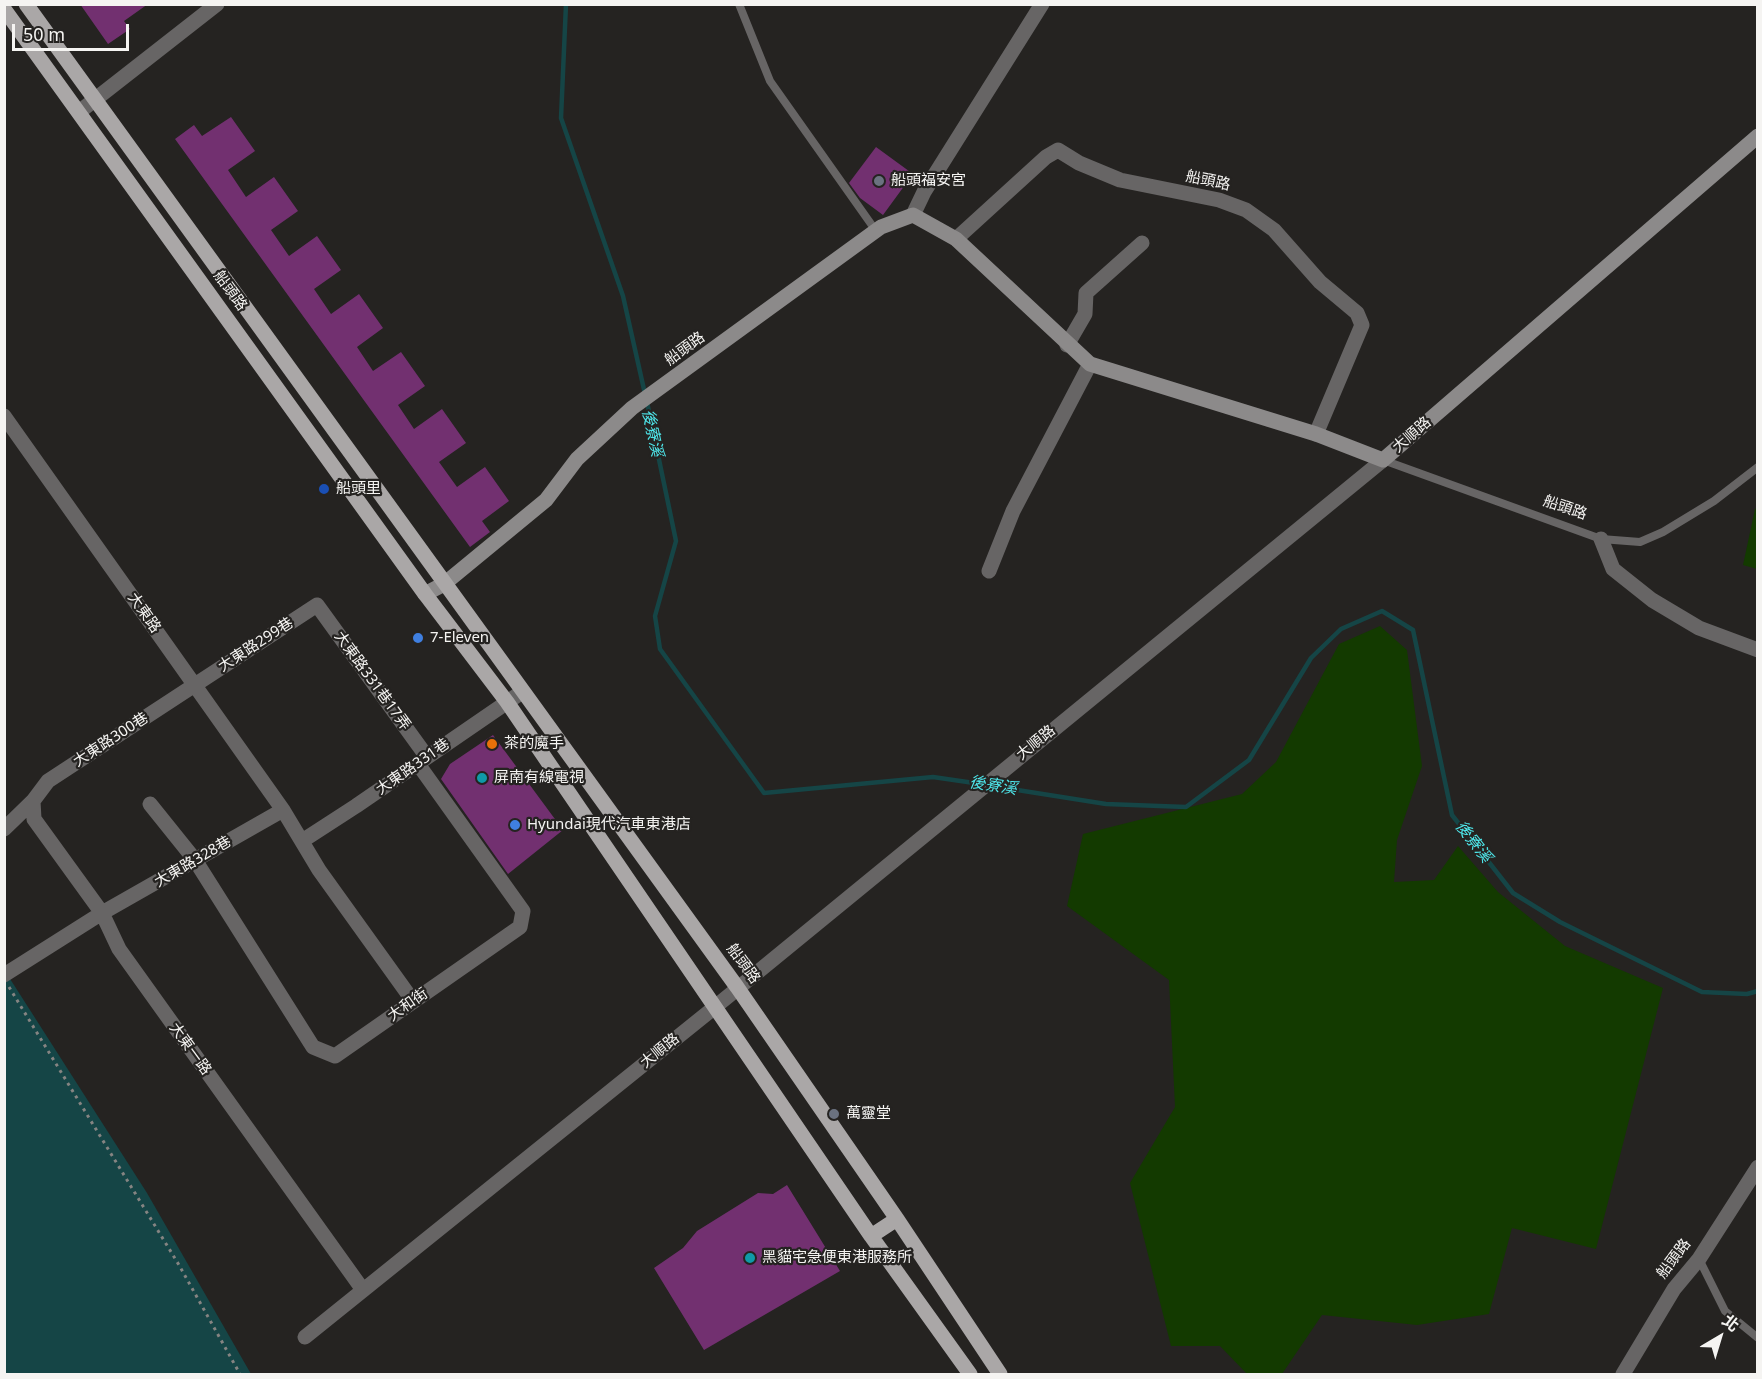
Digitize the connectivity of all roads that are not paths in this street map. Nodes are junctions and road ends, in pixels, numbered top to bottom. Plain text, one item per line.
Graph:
1 (26, 4) edge
2 (217, 4) edge
3 (739, 4) edge
4 (1042, 4) edge
5 (4, 9) edge
6 (95, 99) junction
7 (79, 112) junction
8 (1758, 136) edge
9 (913, 215) junction
10 (876, 231) junction
11 (956, 239) junction
12 (1142, 243) dead end
13 (1067, 345) junction
14 (1090, 364) junction
15 (4, 416) edge
16 (1316, 434) junction
17 (1383, 459) junction
18 (1758, 467) edge
19 (1600, 539) junction
20 (989, 572) dead end
21 (444, 584) junction
22 (425, 594) junction
23 (317, 605) joint
24 (1758, 650) edge
25 (195, 685) junction
26 (522, 692) junction
27 (507, 702) junction
28 (422, 760) junction
29 (33, 801) junction
30 (150, 804) dead end
31 (283, 810) junction
32 (4, 829) edge
33 (302, 841) junction
34 (195, 860) junction
35 (102, 913) junction
36 (4, 975) edge
37 (737, 987) junction
38 (413, 1001) junction
39 (715, 1007) junction
40 (1758, 1167) edge
41 (897, 1219) junction
42 (871, 1236) junction
43 (1699, 1259) junction
44 (363, 1290) junction
45 (305, 1337) dead end
46 (1758, 1338) edge
47 (970, 1374) edge
48 (1000, 1374) edge
49 (1623, 1374) edge

1 - 6 main road, 船頭路
2 - 6 street
3 - 10 lane
4 - 9 street
5 - 7 main road, 船頭路
6 - 7 street
6 - 21 main road, 船頭路
7 - 22 main road, 船頭路
8 - 17 street, 大順路
9 - 10 street, 船頭路
9 - 11 street, 船頭路
10 - 21 street, 船頭路
11 - 13 street, 船頭路
11 - 16 street, 船頭路
12 - 13 street
13 - 14 street, 船頭路
14 - 16 street, 船頭路
14 - 20 street
15 - 25 street, 大東路
16 - 17 street, 船頭路
17 - 19 lane, 船頭路
17 - 37 street, 大順路
18 - 19 lane, 船頭路
19 - 24 street
21 - 22 street, 船頭路
21 - 26 main road, 船頭路
22 - 27 main road, 船頭路
23 - 25 street, 大東路299巷
23 - 28 street, 大東路331巷17弄
25 - 29 street, 大東路300巷
25 - 31 street, 大東路
26 - 27 street, 大東路331巷
26 - 37 main road, 船頭路
27 - 28 street, 大東路331巷
27 - 39 main road, 船頭路
28 - 33 street, 大東路331巷
28 - 38 street, 大和街
29 - 32 street, 大東路300巷
29 - 35 street, 大東一路
30 - 34 street
31 - 33 street, 大東路
31 - 34 street, 大東路328巷
33 - 38 street, 大東路
34 - 35 street, 大東路328巷
34 - 38 street, 大和街
35 - 36 street, 大東路328巷
35 - 44 street, 大東一路
37 - 39 street, 大順路
37 - 41 main road, 船頭路
39 - 42 main road, 船頭路
39 - 44 street, 大順路
40 - 43 street, 船頭路
41 - 42 main road
41 - 48 main road, 船頭路
42 - 47 main road, 船頭路
43 - 46 lane
43 - 49 street, 船頭路
44 - 45 street, 大順路

